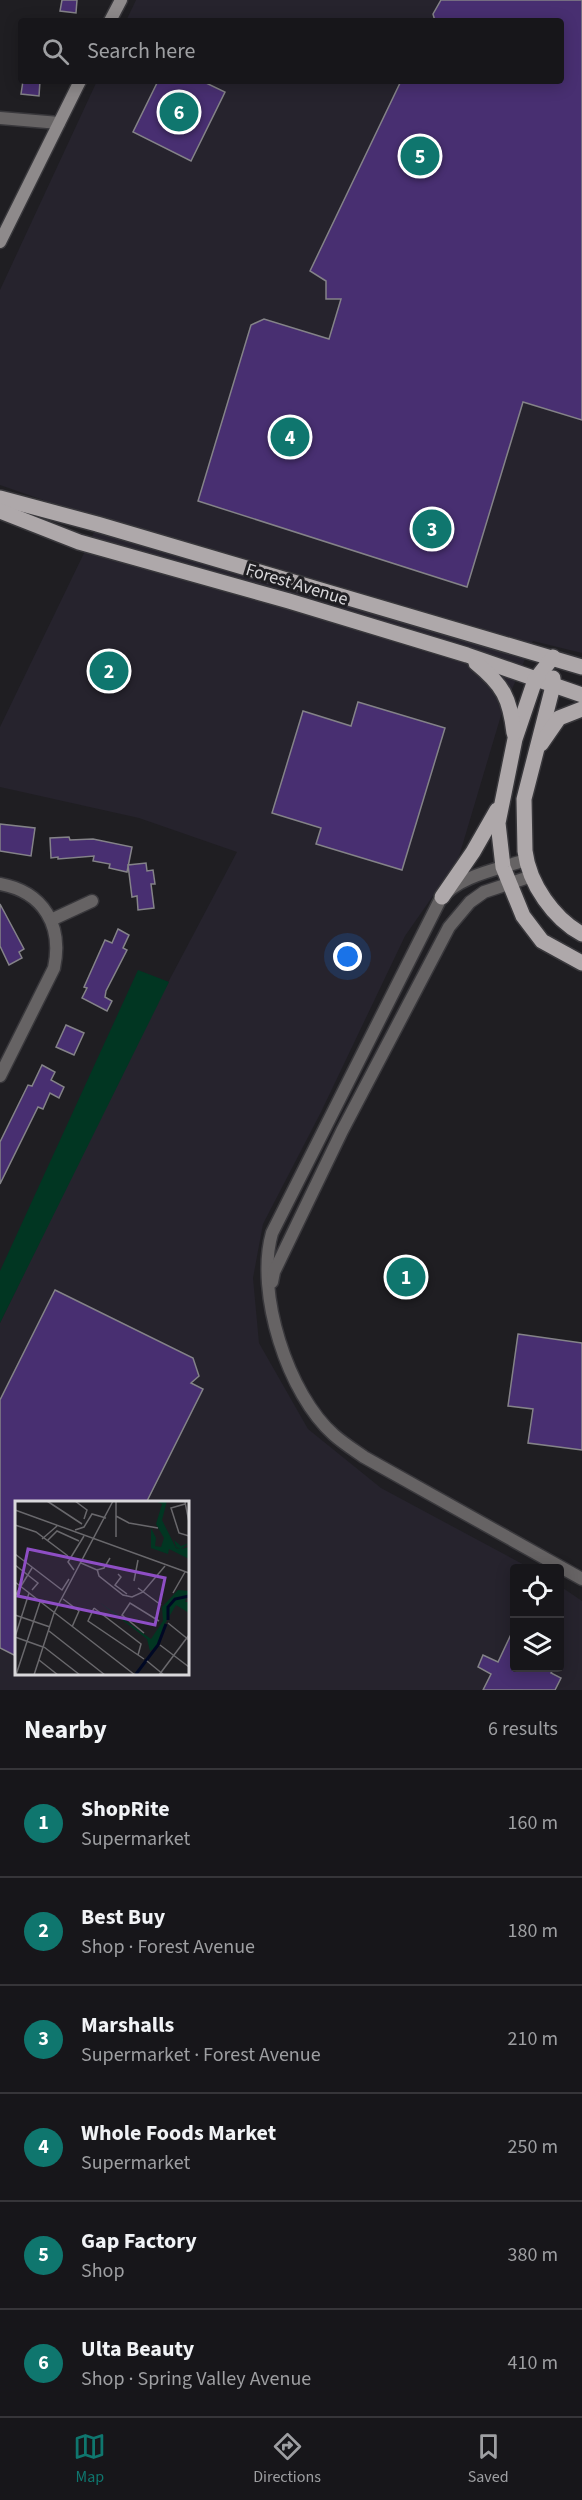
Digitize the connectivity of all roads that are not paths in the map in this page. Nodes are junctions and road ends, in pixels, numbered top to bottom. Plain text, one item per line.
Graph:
1 (121, 0) edge
2 (112, 18) edge
3 (78, 84) edge
4 (0, 118) edge
5 (59, 123) junction
6 (0, 242) edge
7 (0, 498) edge
8 (0, 512) edge
9 (467, 655) junction
10 (553, 657) junction
11 (582, 666) edge
12 (535, 680) junction
13 (553, 686) junction
14 (582, 695) edge
15 (582, 709) edge
16 (515, 739) junction
17 (536, 751) junction
18 (501, 802) junction
19 (526, 860) junction
20 (503, 867) junction
21 (532, 876) junction
22 (0, 884) edge
23 (510, 884) junction
24 (442, 897) junction
25 (92, 901) dead end
26 (51, 920) junction
27 (582, 934) edge
28 (582, 963) edge
29 (0, 1076) edge
30 (270, 1292) junction
31 (582, 1579) edge

1 - 2 street
3 - 5 street
4 - 5 street
5 - 6 street
7 - 10 main road, Forest Avenue
8 - 9 main road, Forest Avenue
9 - 12 main road, Forest Avenue
9 - 16 main road
10 - 11 main road, Forest Avenue
10 - 12 main road
10 - 13 main road
12 - 13 main road, Forest Avenue
12 - 16 main road
13 - 14 main road, Forest Avenue
13 - 17 main road
15 - 17 main road
16 - 18 main road
17 - 19 main road
18 - 20 main road
18 - 24 main road
19 - 20 street
19 - 21 main road
20 - 23 main road
20 - 24 street
21 - 23 street
21 - 27 main road
22 - 26 street
23 - 28 main road
23 - 30 street
24 - 30 street
25 - 26 street
26 - 29 street
30 - 31 street

